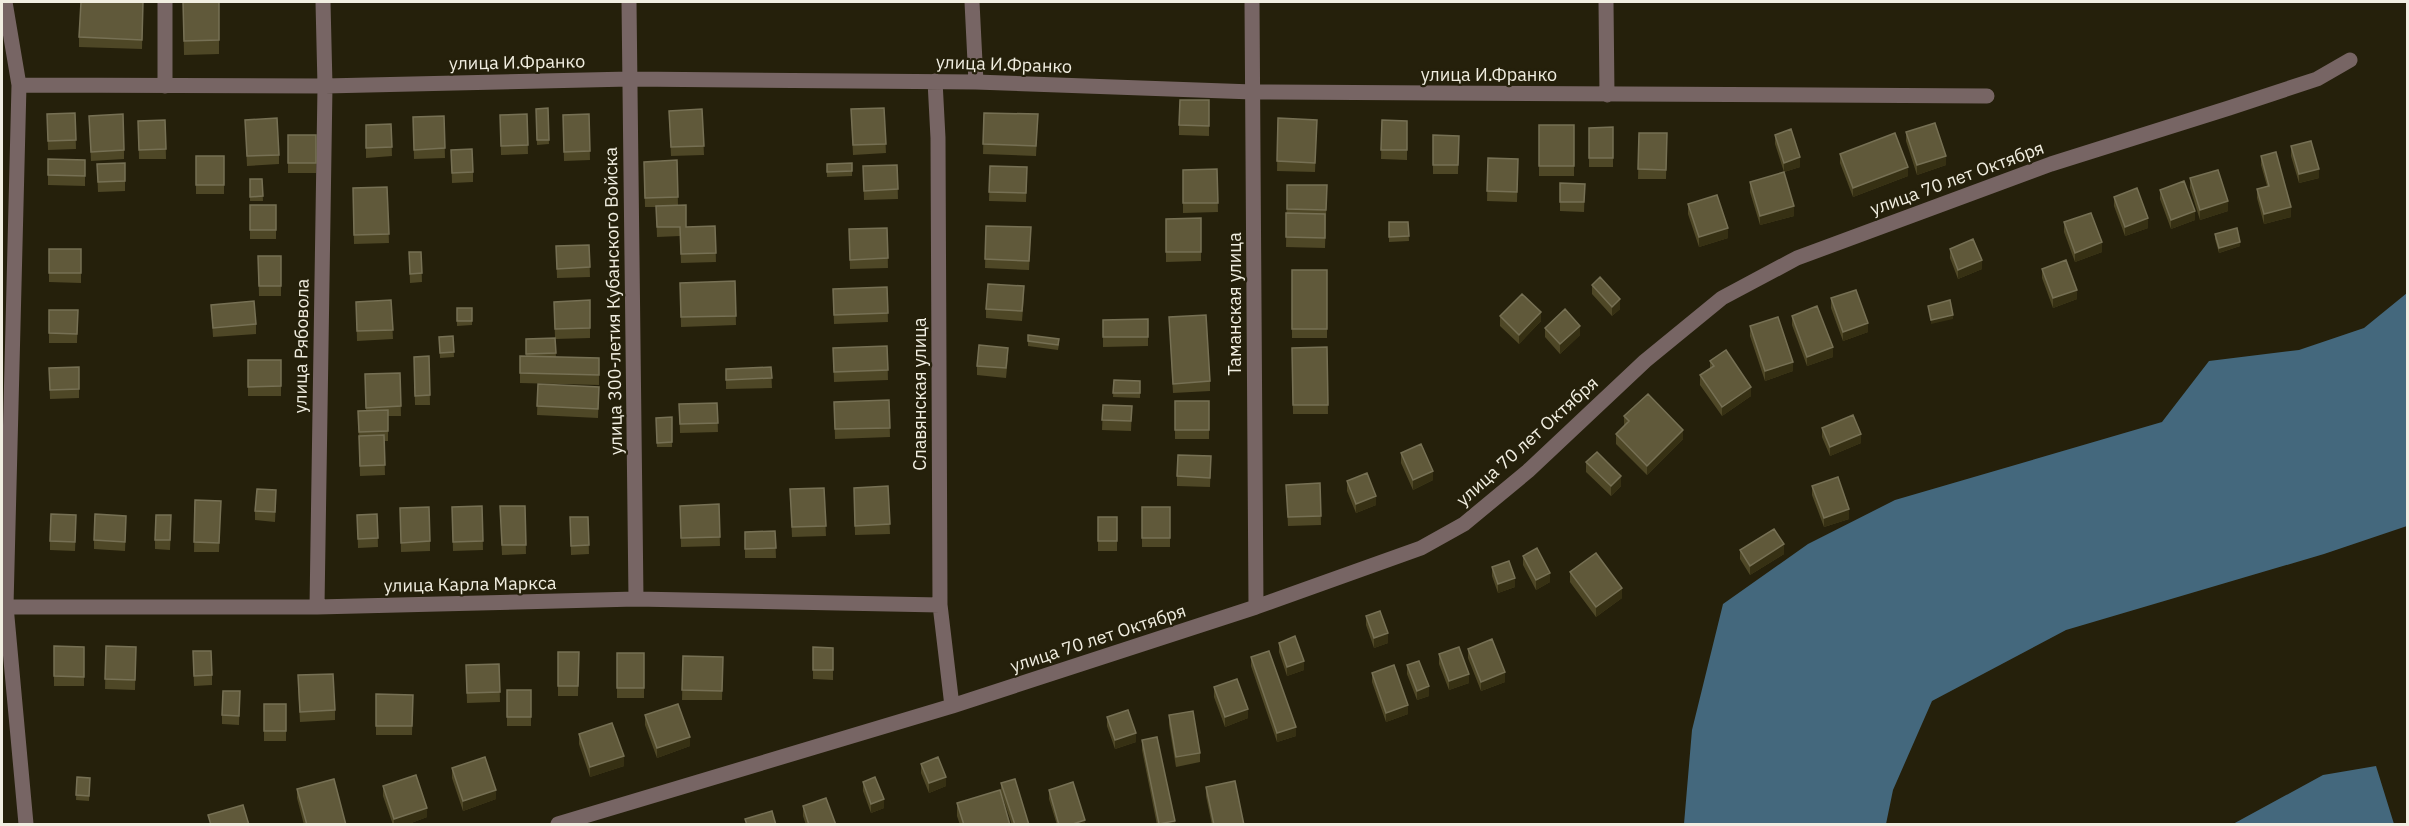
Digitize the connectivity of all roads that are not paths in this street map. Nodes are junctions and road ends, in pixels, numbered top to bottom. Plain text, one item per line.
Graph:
1 (165, 2) edge
2 (322, 2) edge
3 (629, 2) edge
4 (972, 2) edge
5 (1252, 2) edge
6 (1605, 2) edge
7 (4, 6) edge
8 (2350, 60) dead end
9 (630, 79) junction
10 (935, 81) junction
11 (975, 82) junction
12 (19, 85) junction
13 (165, 86) junction
14 (325, 86) junction
15 (1253, 92) junction
16 (1607, 95) junction
17 (1987, 96) dead end
18 (7, 291) edge
19 (636, 599) junction
20 (940, 605) junction
21 (4, 606) edge
22 (317, 607) junction
23 (1256, 607) junction
24 (952, 706) junction
25 (26, 825) edge
26 (558, 825) edge

1 - 13 street
2 - 14 street, улица Рябовола
3 - 9 street, улица 300-летия Кубанского Войска
4 - 11 street
5 - 15 street, Таманская улица
6 - 16 street
7 - 12 street
8 - 23 street, улица 70 лет Октября
9 - 10 street, улица И.Франко
9 - 14 street, улица И.Франко
9 - 19 street, улица 300-летия Кубанского Войска
10 - 11 street, улица И.Франко
10 - 20 street, Славянская улица
11 - 15 street, улица И.Франко
12 - 13 street, улица И.Франко
12 - 18 street
13 - 14 street, улица И.Франко
14 - 22 street, улица Рябовола
15 - 16 street, улица И.Франко
15 - 23 street, Таманская улица
16 - 17 street, улица И.Франко
18 - 21 street
19 - 20 street, улица Карла Маркса
19 - 22 street, улица Карла Маркса
20 - 24 street, Славянская улица
21 - 22 street, улица Карла Маркса
21 - 25 street
23 - 24 street, улица 70 лет Октября
24 - 26 street, улица 70 лет Октября

